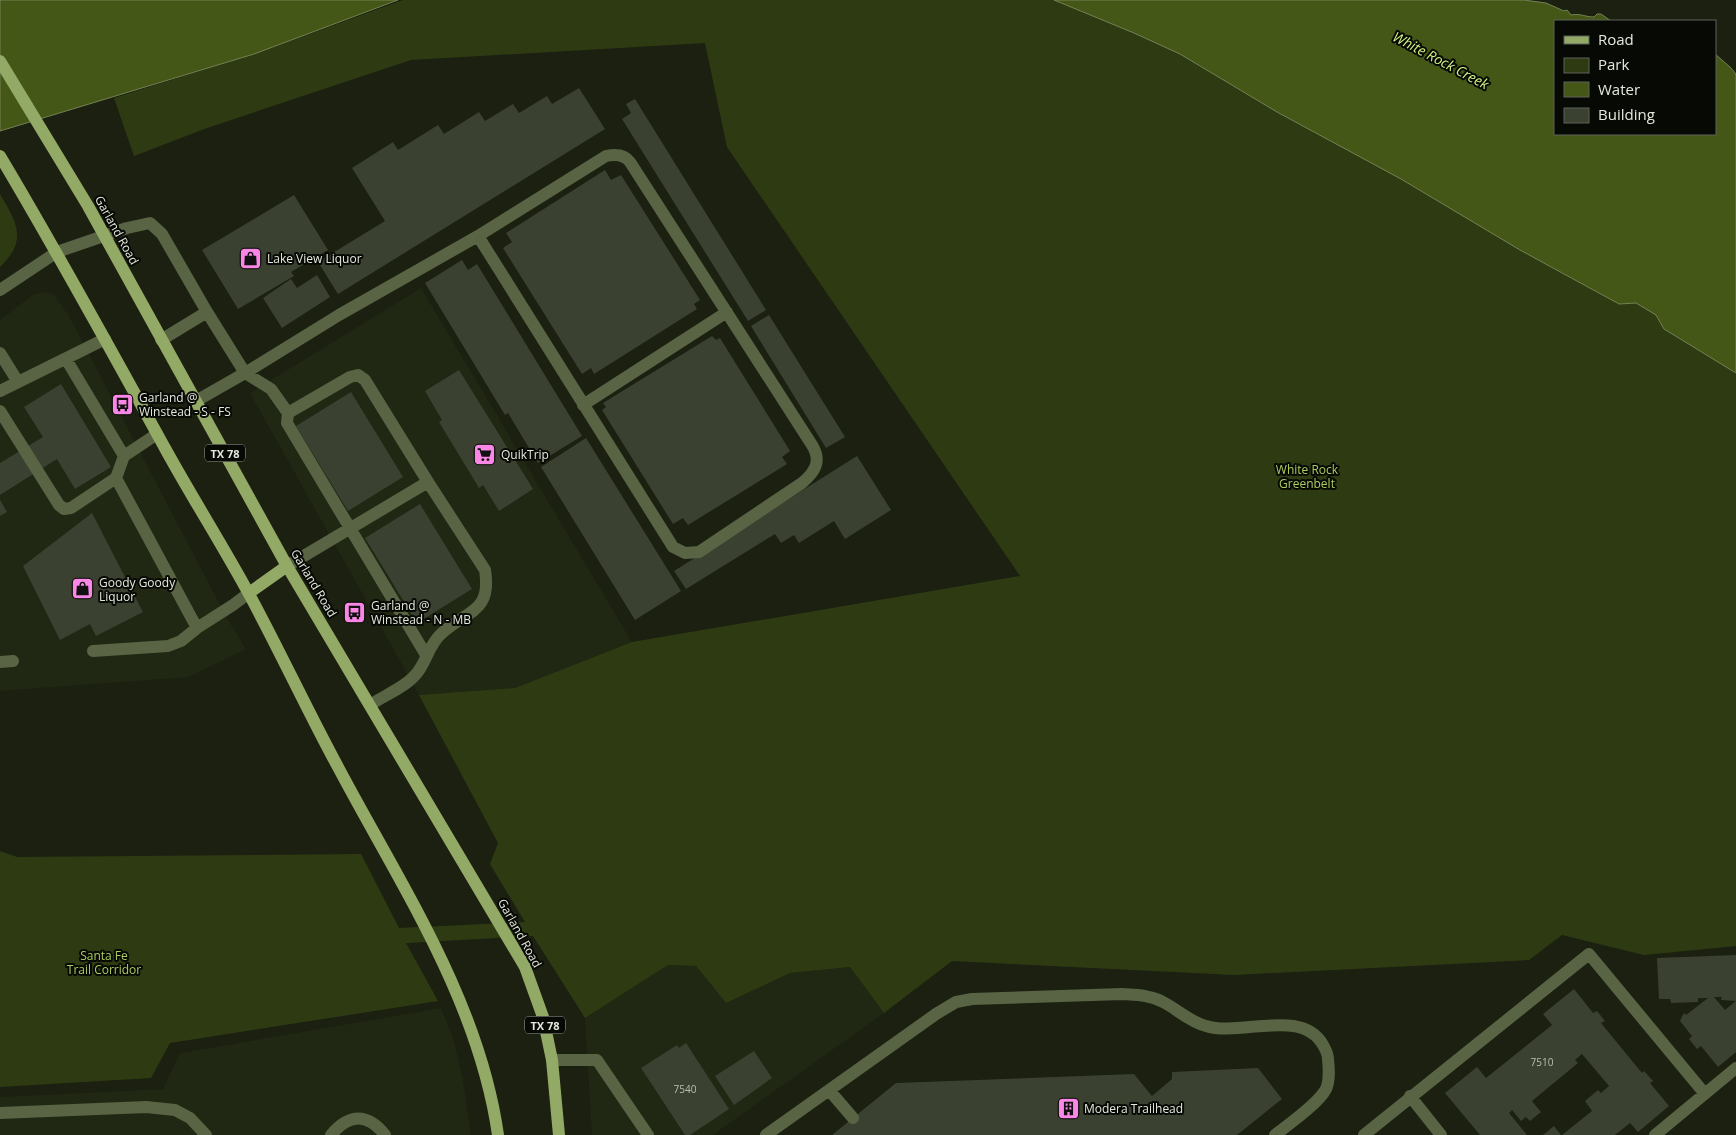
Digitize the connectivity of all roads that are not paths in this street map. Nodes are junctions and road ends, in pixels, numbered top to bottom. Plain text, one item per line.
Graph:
1 (0, 61) edge
2 (2, 160) edge
3 (104, 236) junction
4 (478, 236) junction
5 (56, 252) junction
6 (0, 290) edge
7 (206, 312) junction
8 (727, 312) junction
9 (105, 338) junction
10 (161, 340) junction
11 (0, 353) edge
12 (66, 359) junction
13 (244, 373) junction
14 (18, 382) junction
15 (0, 391) edge
16 (196, 401) junction
17 (583, 405) junction
18 (0, 411) edge
19 (288, 413) junction
20 (157, 434) junction
21 (124, 456) junction
22 (116, 478) junction
23 (428, 482) junction
24 (351, 528) junction
25 (287, 566) junction
26 (248, 594) junction
27 (198, 628) junction
28 (93, 651) dead end
29 (426, 655) junction
30 (14, 661) dead end
31 (0, 662) edge
32 (370, 705) junction
33 (552, 1060) junction
34 (1736, 1068) edge
35 (829, 1090) junction
36 (1705, 1094) junction
37 (1410, 1096) junction
38 (0, 1113) edge
39 (853, 1118) dead end
40 (206, 1135) edge
41 (331, 1135) edge
42 (385, 1135) edge
43 (498, 1135) edge
44 (559, 1135) edge
45 (648, 1135) edge
46 (766, 1135) edge
47 (1275, 1135) edge
48 (1364, 1135) edge
49 (1441, 1135) edge
50 (1655, 1135) edge

1 - 3 main road, Garland Road / TX 78
2 - 5 main road
3 - 5 street
3 - 7 street
3 - 10 main road, Garland Road / TX 78
4 - 8 street
4 - 13 street
4 - 17 street
5 - 6 street
5 - 9 main road
7 - 10 street
7 - 13 street
8 - 17 street
8 - 17 street
9 - 12 street
9 - 20 main road
10 - 16 main road, Garland Road / TX 78
11 - 14 street
12 - 14 street
12 - 21 street
13 - 16 street
13 - 19 street
14 - 15 street
16 - 25 main road, Garland Road / TX 78
18 - 22 street
19 - 23 street
19 - 24 street
20 - 21 street
20 - 26 main road
21 - 22 street
22 - 27 street
23 - 24 street
23 - 29 street
24 - 25 street
24 - 29 street
25 - 26 main road
25 - 32 main road, Garland Road / TX 78
26 - 27 street
26 - 43 main road
27 - 28 street
29 - 32 street
30 - 31 street
32 - 33 main road, Garland Road / TX 78
33 - 44 main road, Garland Road / TX 78
33 - 45 street
34 - 36 street
35 - 39 street
35 - 46 street
35 - 47 street
36 - 37 street
36 - 50 street
37 - 48 street
37 - 49 street
38 - 40 street
41 - 42 street

